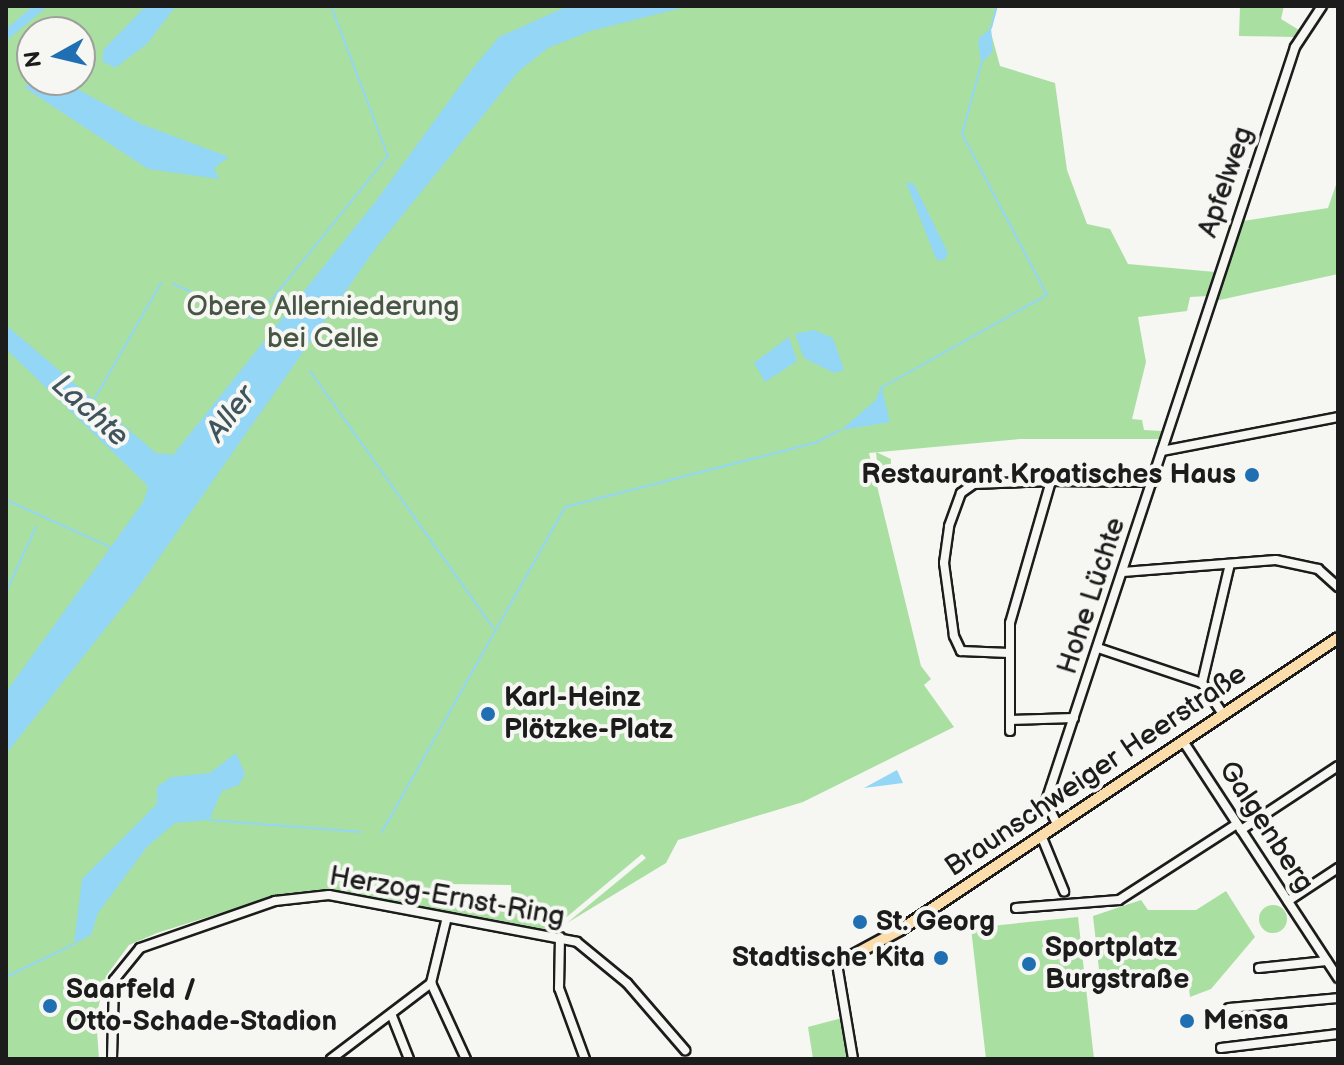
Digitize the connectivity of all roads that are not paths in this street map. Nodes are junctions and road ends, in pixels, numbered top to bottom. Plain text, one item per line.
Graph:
1 (1322, 6) edge
2 (1186, 379) joint
3 (1338, 417) edge
4 (1162, 451) junction
5 (1051, 481) junction
6 (1152, 482) junction
7 (1230, 564) junction
8 (1123, 572) junction
9 (1338, 587) edge
10 (1338, 638) edge
11 (1098, 648) junction
12 (1009, 653) junction
13 (1202, 683) junction
14 (1223, 714) junction
15 (1074, 718) junction
16 (1010, 720) junction
17 (1010, 731) dead end
18 (1183, 741) junction
19 (1338, 766) edge
20 (1057, 824) junction
21 (1239, 827) junction
22 (1041, 835) junction
23 (1338, 868) edge
24 (1064, 891) dead end
25 (1288, 901) junction
26 (1016, 908) dead end
27 (446, 921) junction
28 (560, 937) junction
29 (1327, 961) junction
30 (837, 964) joint
31 (1259, 968) dead end
32 (1338, 978) edge
33 (431, 983) junction
34 (1338, 998) edge
35 (1229, 1008) dead end
36 (392, 1016) junction
37 (1338, 1034) edge
38 (1221, 1048) dead end
39 (685, 1050) dead end
40 (112, 1059) edge
41 (331, 1059) edge
42 (409, 1059) edge
43 (466, 1059) edge
44 (585, 1059) edge
45 (853, 1059) edge

1 - 2 street, Apfelweg
2 - 4 street, Hohe Lüchte
3 - 4 street
4 - 6 street, Hohe Lüchte
5 - 6 street
5 - 12 street
5 - 12 street
6 - 8 street, Hohe Lüchte
7 - 8 street
7 - 9 street
7 - 13 street
8 - 11 street, Hohe Lüchte
10 - 14 main road, Braunschweiger Heerstraße
11 - 13 street
11 - 15 street, Hohe Lüchte
12 - 16 street
13 - 14 street
14 - 18 main road, Braunschweiger Heerstraße
15 - 16 street
15 - 20 street, Hohe Lüchte
16 - 17 street
18 - 20 main road, Braunschweiger Heerstraße
18 - 21 street, Galgenberg
19 - 21 street
20 - 22 main road, Braunschweiger Heerstraße
21 - 25 street, Galgenberg
21 - 26 street
22 - 24 street
22 - 30 main road, Braunschweiger Heerstraße
23 - 25 street
25 - 29 street, Galgenberg
27 - 28 street, Herzog-Ernst-Ring
27 - 33 street
27 - 40 street, Herzog-Ernst-Ring
28 - 39 street, Herzog-Ernst-Ring
28 - 44 street
29 - 31 street
29 - 32 street, Galgenberg
30 - 45 street
33 - 36 street
33 - 43 street
34 - 35 street
36 - 41 street
36 - 42 street
37 - 38 street

